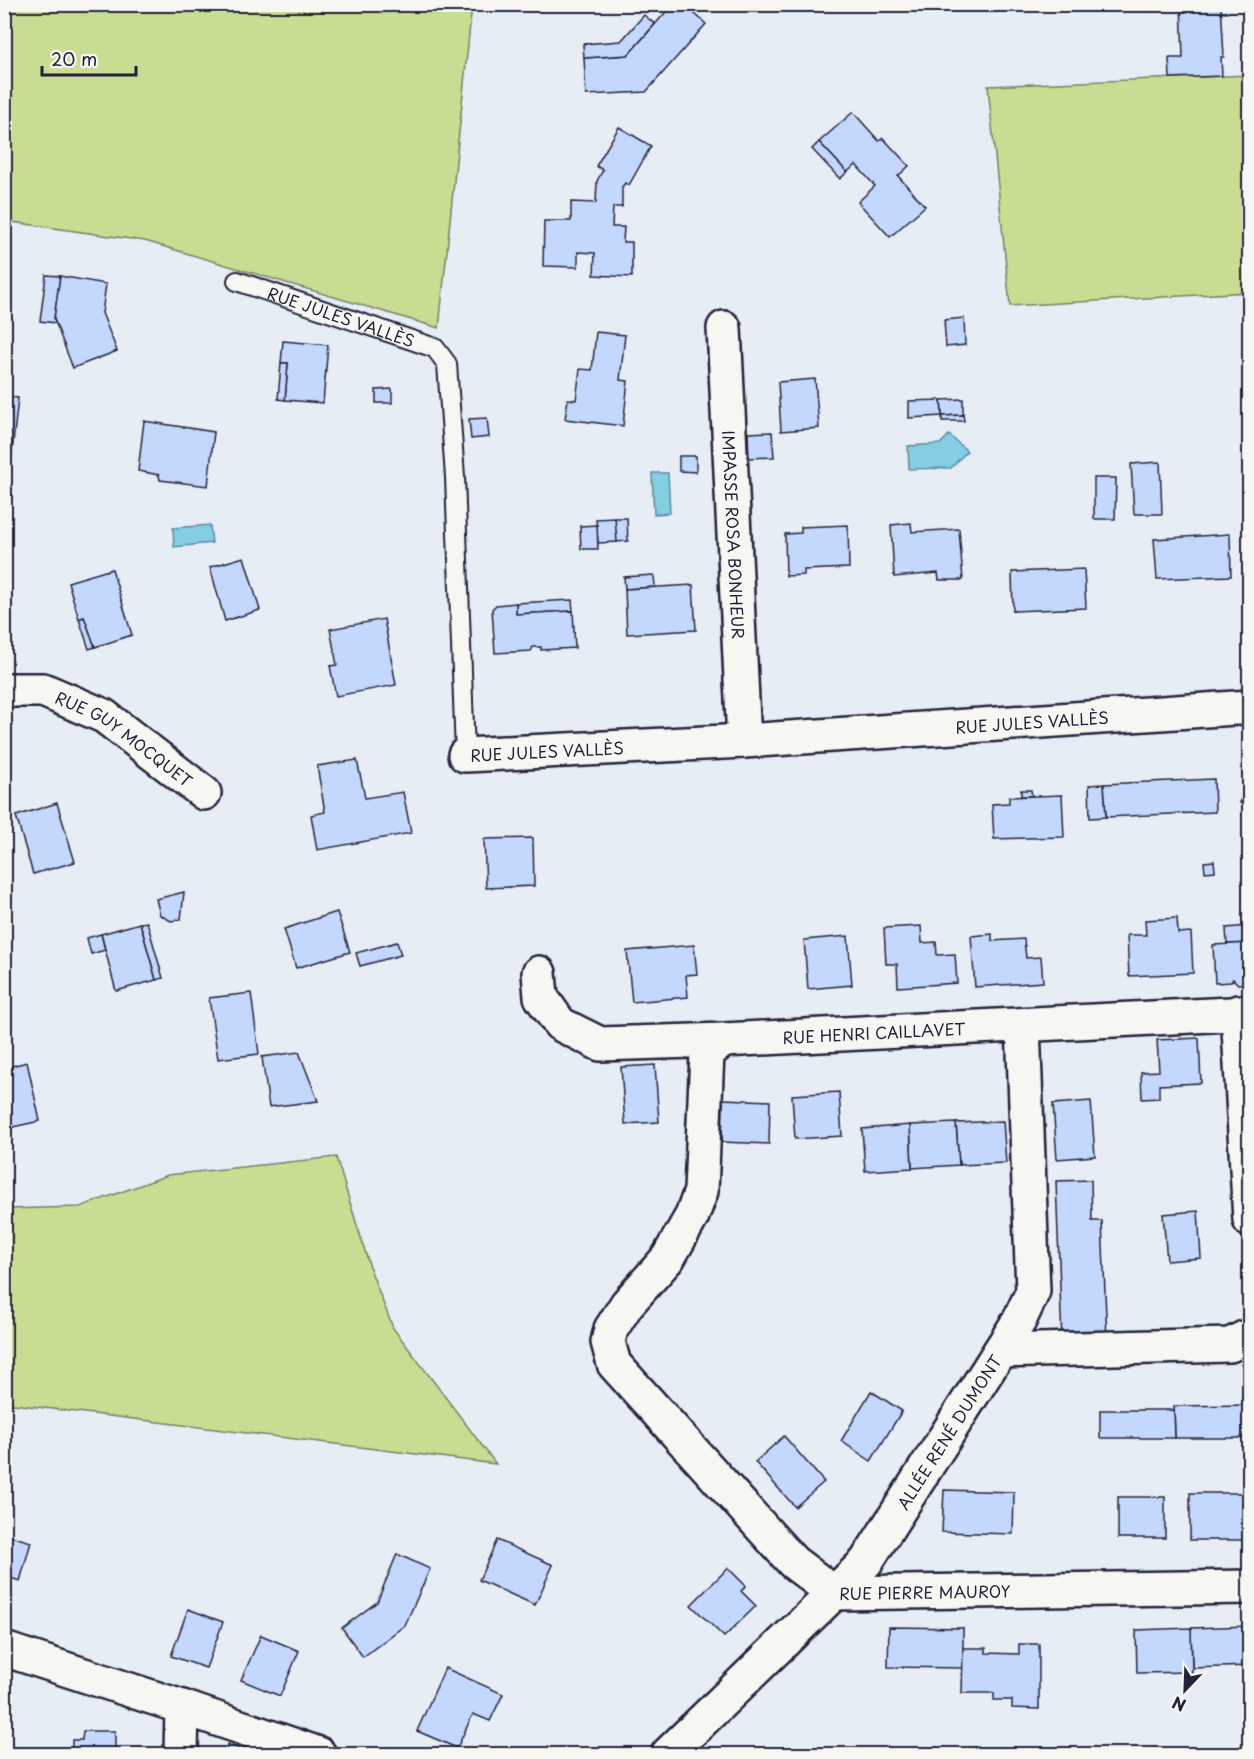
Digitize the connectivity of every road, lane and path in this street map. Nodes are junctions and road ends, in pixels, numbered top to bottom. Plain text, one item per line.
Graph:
1 (237, 281) dead end
2 (724, 328) dead end
3 (4, 690) edge
4 (1250, 707) edge
5 (744, 741) junction
6 (465, 755) joint
7 (204, 793) dead end
8 (540, 973) dead end
9 (1244, 1012) edge
10 (1023, 1025) junction
11 (724, 1040) junction
12 (1250, 1220) edge
13 (1250, 1335) edge
14 (1000, 1352) junction
15 (1250, 1587) edge
16 (834, 1593) junction
17 (4, 1649) edge
18 (182, 1707) junction
19 (181, 1755) edge
20 (319, 1755) edge
21 (668, 1755) edge

1 - 6 lane, RUE JULES VALLÈS
2 - 5 street, IMPASSE ROSA BONHEUR
3 - 7 street, RUE GUY MOCQUET
4 - 5 street, RUE JULES VALLÈS
5 - 6 street, RUE JULES VALLÈS
8 - 11 street, RUE HENRI CAILLAVET
9 - 10 street, RUE HENRI CAILLAVET
9 - 12 street
10 - 11 street, RUE HENRI CAILLAVET
10 - 14 street, ALLÉE RENÉ DUMONT
11 - 16 street, RUE PIERRE MAUROY
13 - 14 street
14 - 16 street, ALLÉE RENÉ DUMONT
15 - 16 street, RUE PIERRE MAUROY
16 - 21 street, ALLÉE RENÉ DUMONT
17 - 18 street
18 - 19 street
18 - 20 street

